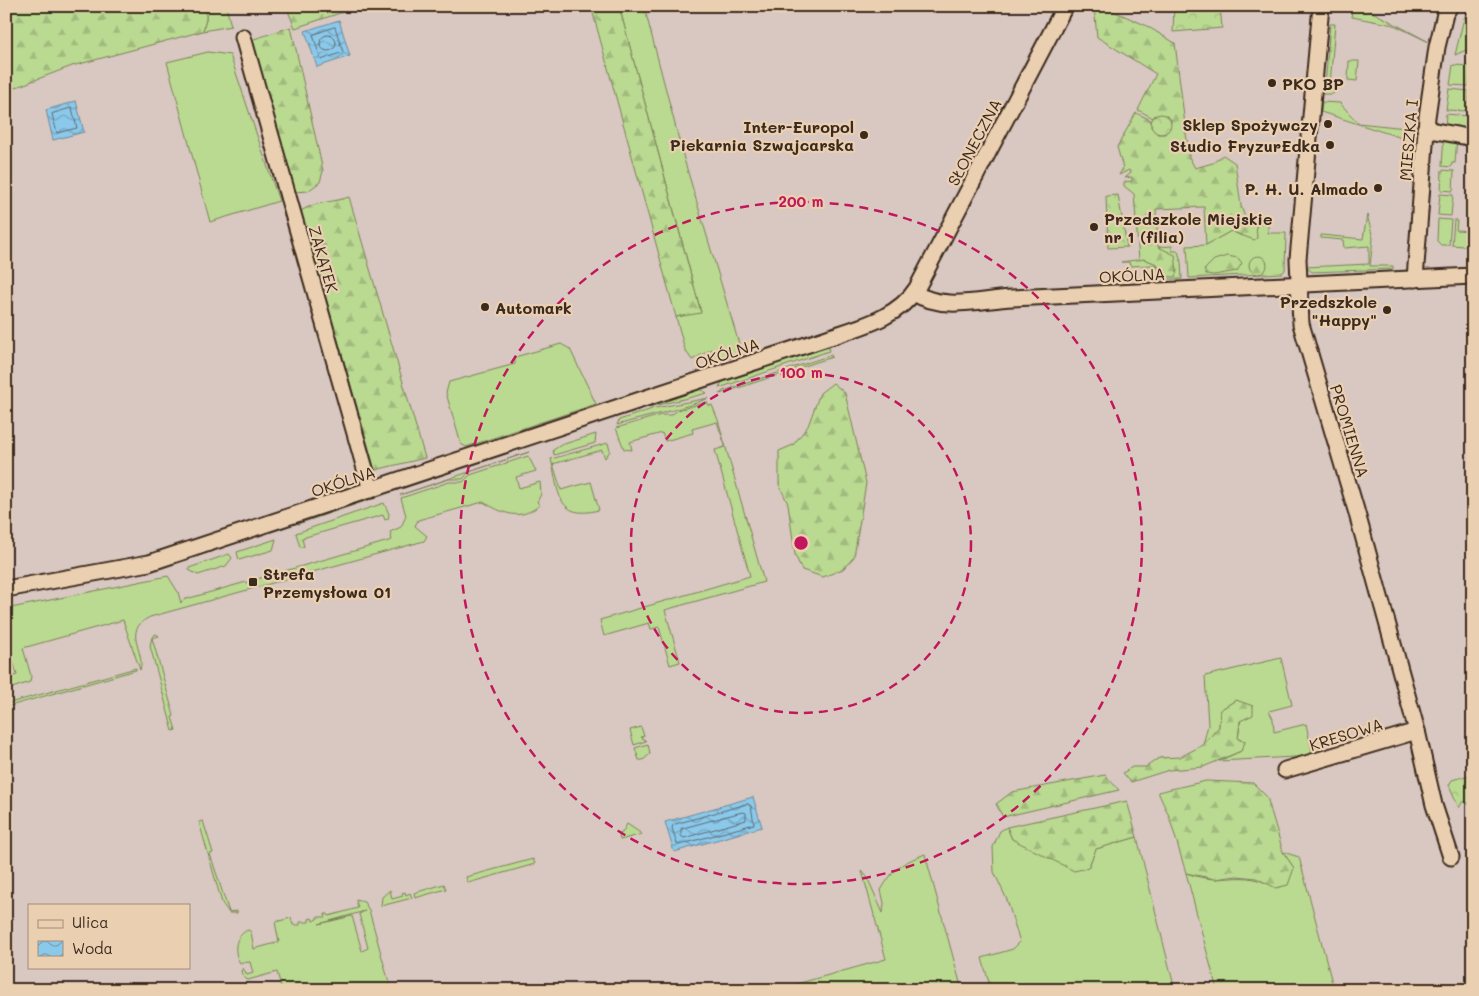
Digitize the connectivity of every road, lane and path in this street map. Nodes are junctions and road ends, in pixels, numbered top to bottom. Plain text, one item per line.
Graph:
1 (1065, 6) edge
2 (1321, 6) edge
3 (1450, 6) edge
4 (243, 38) dead end
5 (1425, 129) junction
6 (1473, 138) edge
7 (1416, 259) junction
8 (1470, 276) edge
9 (1415, 279) junction
10 (1299, 284) junction
11 (914, 293) junction
12 (371, 490) junction
13 (6, 589) edge
14 (1417, 731) junction
15 (1286, 770) dead end
16 (1450, 856) dead end

1 - 11 street, SŁONECZNA
2 - 10 street, PROMIENNA
3 - 5 street, MIESZKA I
4 - 12 street, ZAKĄTEK
5 - 6 street
5 - 7 street, MIESZKA I
7 - 8 street
7 - 9 street, MIESZKA I
8 - 9 street, OKÓLNA
9 - 10 street, OKÓLNA
10 - 11 street, OKÓLNA
10 - 14 street, PROMIENNA
11 - 12 street, OKÓLNA
12 - 13 street, OKÓLNA
14 - 15 street, KRESOWA
14 - 16 street, PROMIENNA

